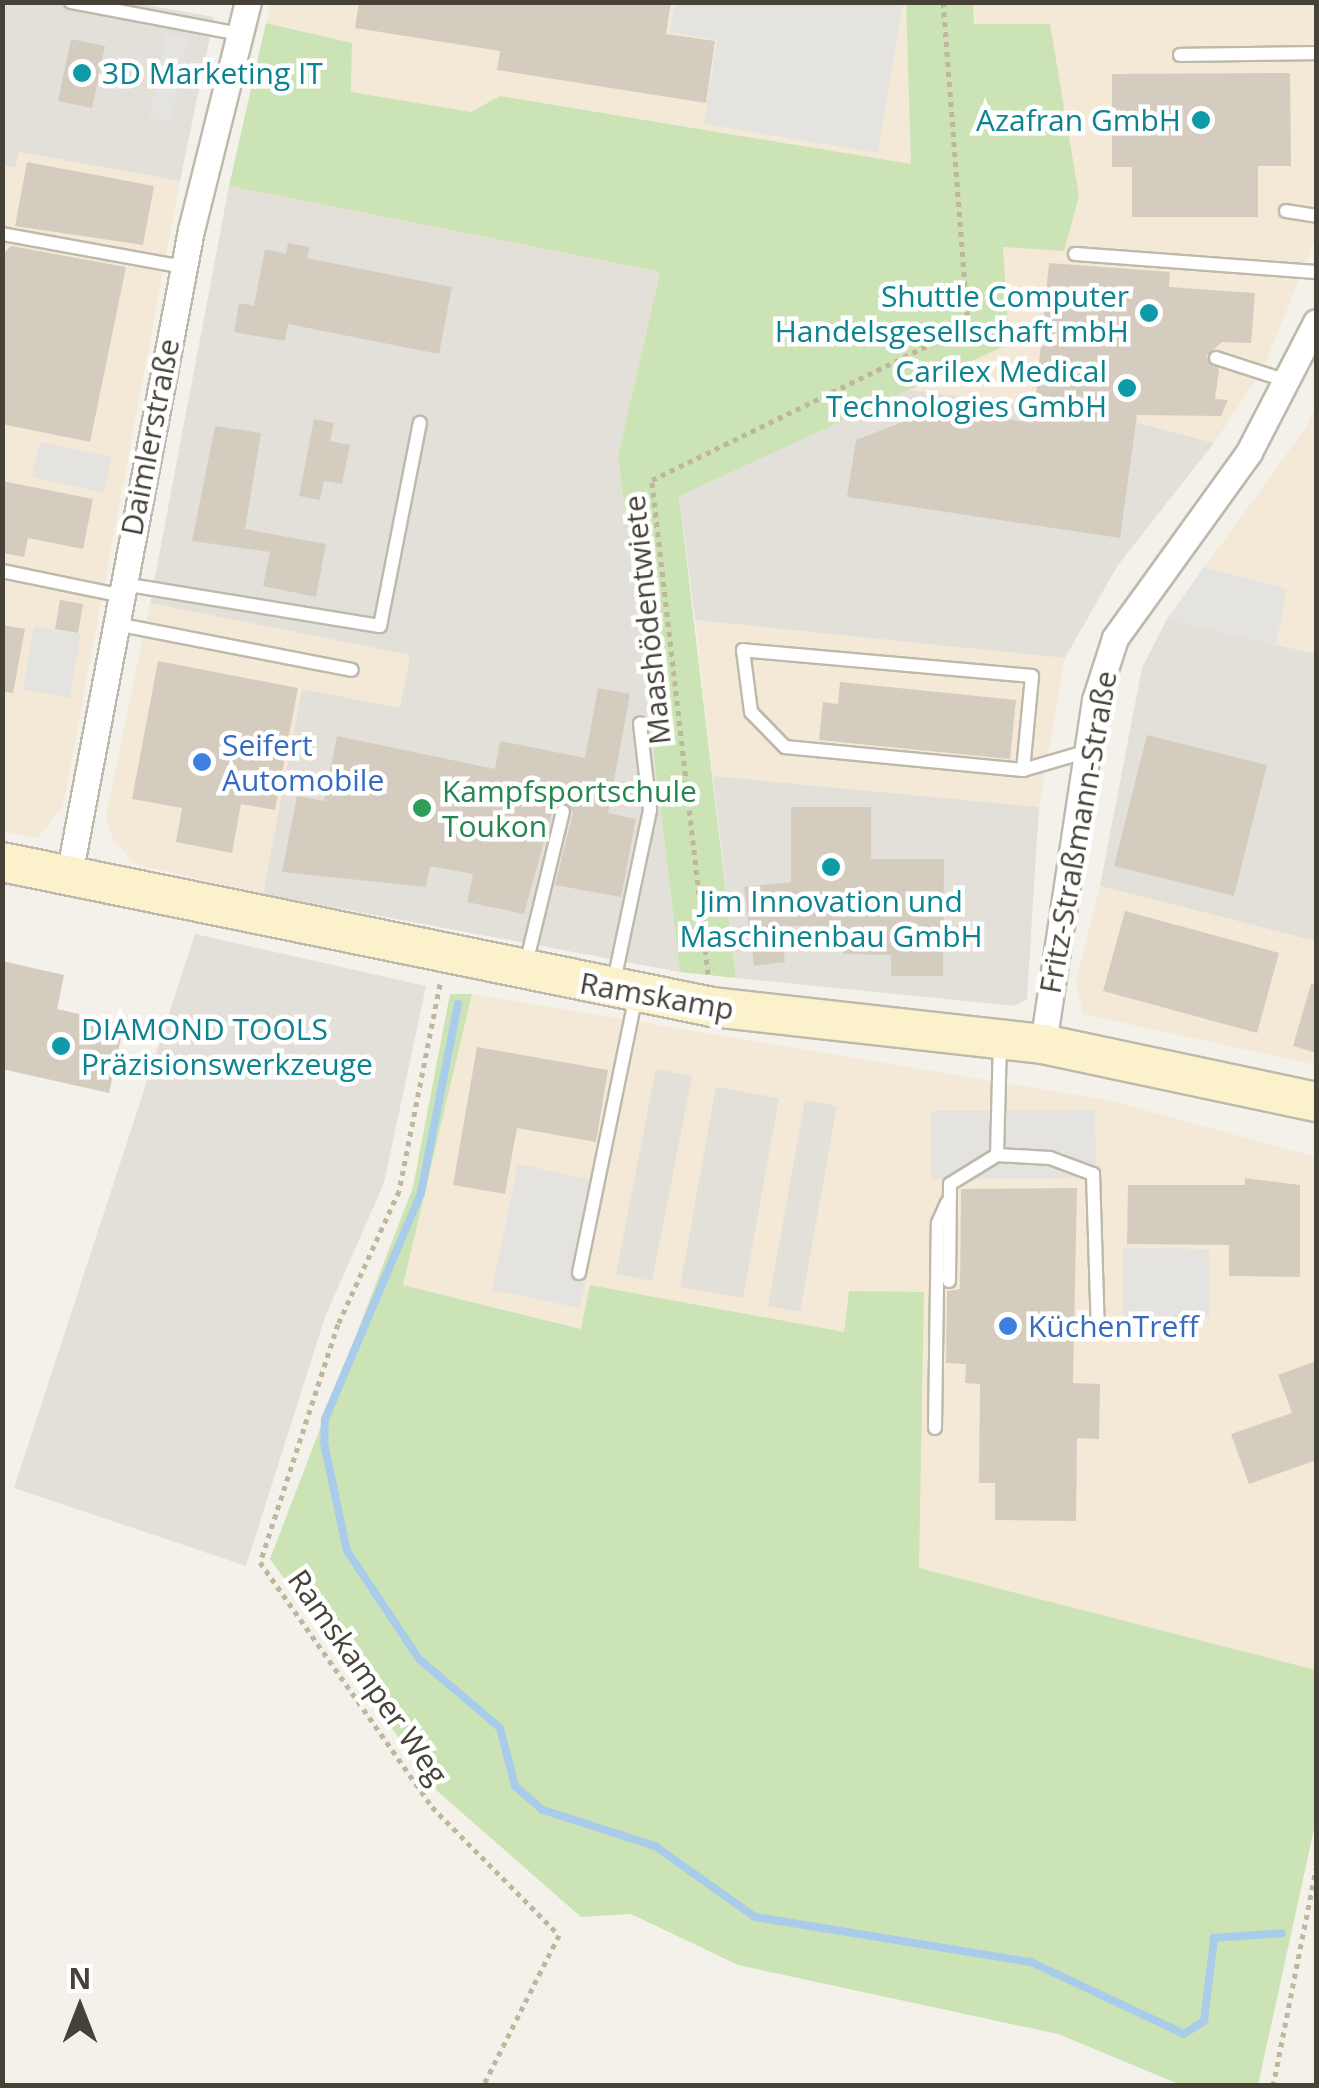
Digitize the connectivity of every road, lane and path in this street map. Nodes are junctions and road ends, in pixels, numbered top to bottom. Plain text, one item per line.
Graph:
1 (71, 2) edge
2 (248, 2) edge
3 (944, 2) edge
4 (240, 34) junction
5 (1316, 53) edge
6 (1180, 55) dead end
7 (1286, 212) dead end
8 (1316, 216) edge
9 (2, 234) edge
10 (1075, 254) dead end
11 (184, 267) junction
12 (1316, 272) edge
13 (1316, 322) edge
14 (1312, 348) edge
15 (1216, 358) dead end
16 (1290, 382) junction
17 (420, 423) dead end
18 (2, 571) edge
19 (119, 589) junction
20 (113, 623) junction
21 (352, 670) dead end
22 (640, 724) dead end
23 (1088, 751) junction
24 (1022, 770) junction
25 (563, 811) dead end
26 (2, 862) edge
27 (68, 875) junction
28 (445, 956) junction
29 (524, 972) junction
30 (624, 991) junction
31 (712, 1007) junction
32 (1000, 1040) junction
33 (1043, 1044) junction
34 (1316, 1102) edge
35 (997, 1155) junction
36 (950, 1196) junction
37 (579, 1273) dead end
38 (950, 1282) dead end
39 (1098, 1329) dead end
40 (935, 1428) dead end
41 (1316, 1868) edge
42 (482, 2086) edge
43 (1273, 2086) edge

1 - 4 lane
2 - 4 street, Daimlerstraße
3 - 31 path, Maashödentwiete
4 - 11 street, Daimlerstraße
5 - 6 lane
7 - 8 lane
9 - 11 lane
10 - 12 lane
11 - 19 street, Daimlerstraße
13 - 14 street, Fritz-Straßmann-Straße
14 - 16 street, Fritz-Straßmann-Straße
15 - 16 lane
16 - 23 street, Fritz-Straßmann-Straße
17 - 19 lane
18 - 19 lane
19 - 20 street, Daimlerstraße
20 - 21 lane
20 - 27 street, Daimlerstraße
22 - 30 lane
23 - 24 lane
23 - 33 street, Fritz-Straßmann-Straße
24 - 24 lane
25 - 29 lane
26 - 27 street, Ramskamp
27 - 28 street, Ramskamp
28 - 29 street, Ramskamp
28 - 42 path, Ramskamper Weg
29 - 30 street, Ramskamp
30 - 31 street, Ramskamp
30 - 37 lane
31 - 32 street, Ramskamp
32 - 33 street, Ramskamp
32 - 35 lane
33 - 34 street, Ramskamp
35 - 36 lane
35 - 39 lane
36 - 38 lane
36 - 40 lane
41 - 43 path

